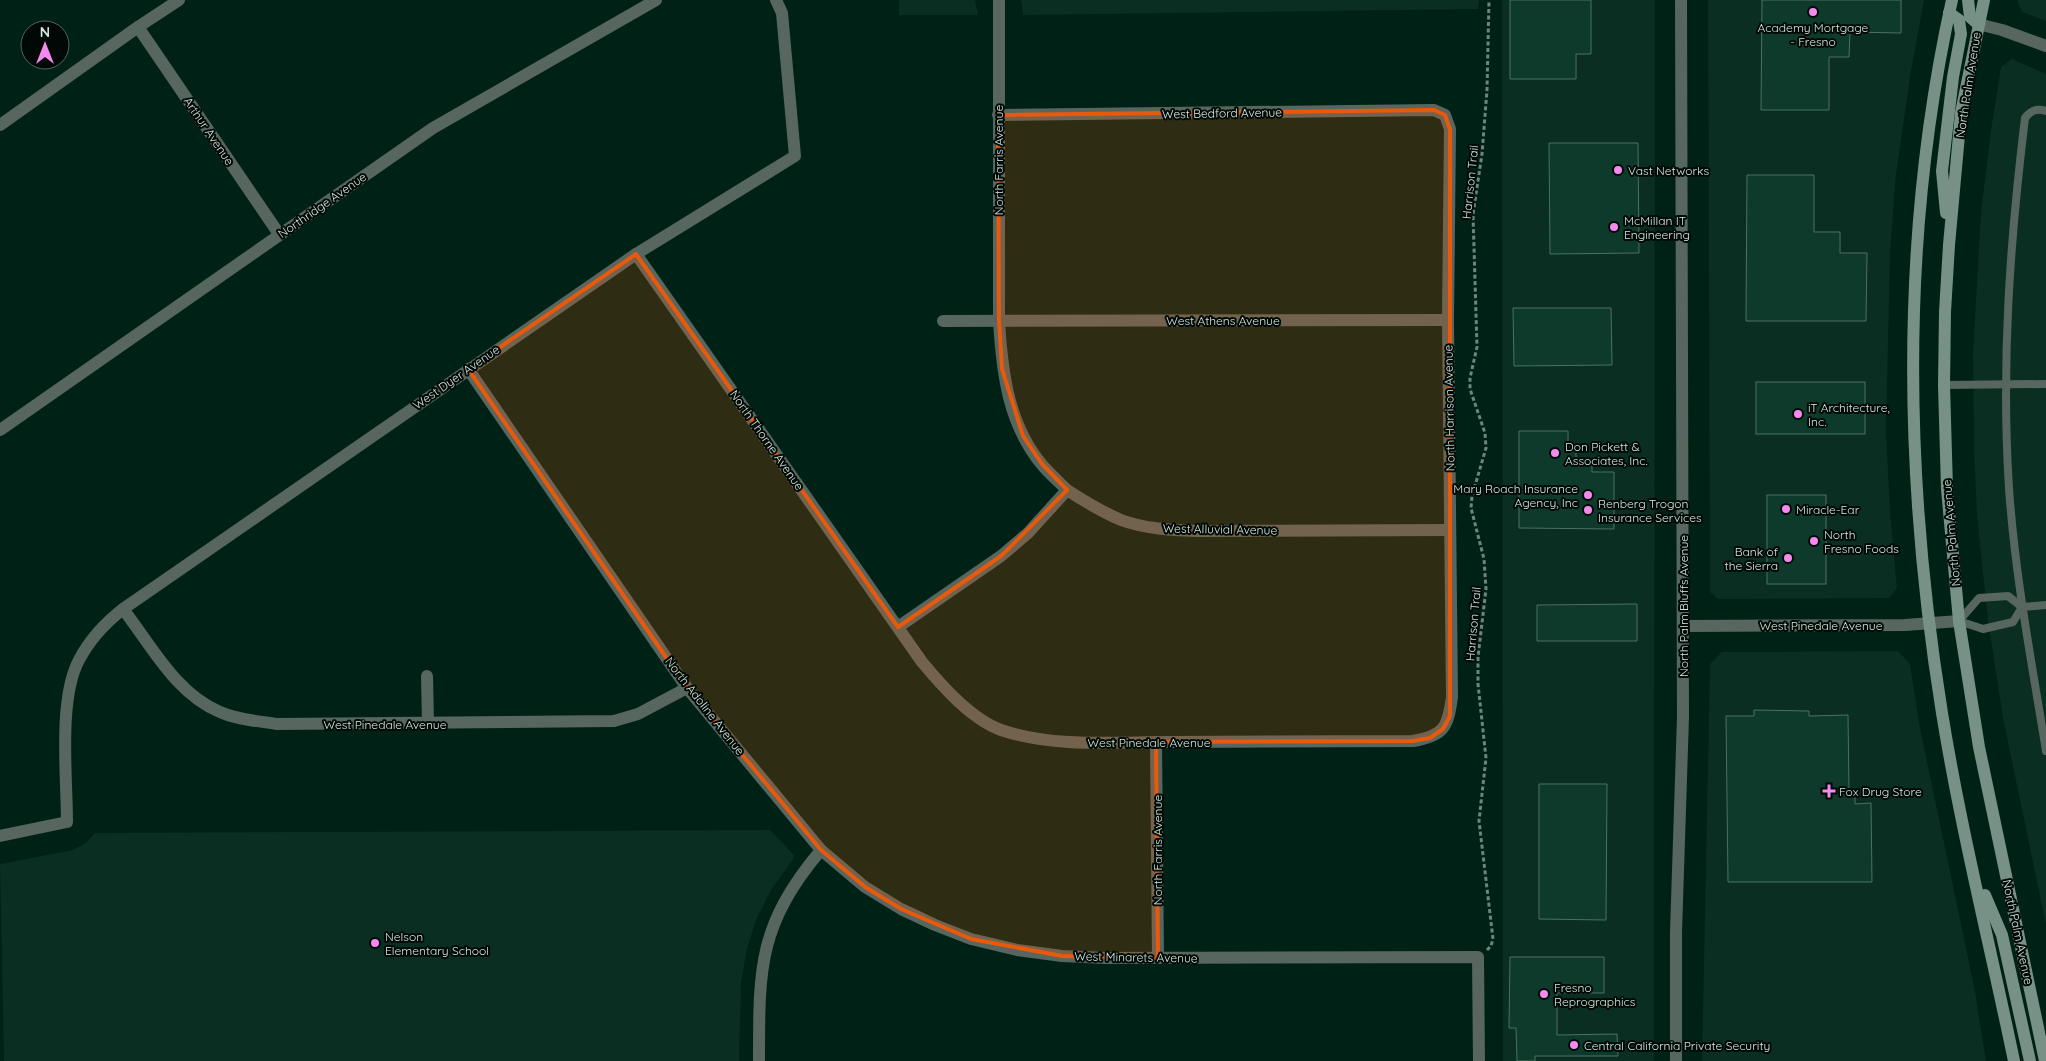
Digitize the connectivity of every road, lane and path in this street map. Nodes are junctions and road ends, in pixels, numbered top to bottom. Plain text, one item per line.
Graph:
1 (180, 0) edge
2 (656, 0) edge
3 (776, 0) edge
4 (998, 0) edge
5 (1489, 0) edge
6 (1681, 0) edge
7 (1968, 0) edge
8 (1984, 0) edge
9 (1950, 6) edge
10 (1978, 24) junction
11 (138, 27) junction
12 (2046, 46) edge
13 (2046, 111) edge
14 (998, 115) junction
15 (1445, 115) joint
16 (0, 125) edge
17 (279, 234) junction
18 (1949, 245) junction
19 (636, 254) junction
20 (1448, 320) junction
21 (999, 321) junction
22 (943, 322) dead end
23 (468, 369) junction
24 (2005, 384) junction
25 (2046, 384) edge
26 (1944, 385) junction
27 (0, 430) edge
28 (1067, 490) junction
29 (1450, 530) junction
30 (2046, 605) edge
31 (2022, 607) junction
32 (123, 608) junction
33 (1959, 621) junction
34 (1929, 623) junction
35 (1683, 626) junction
36 (898, 627) junction
37 (427, 676) dead end
38 (687, 688) junction
39 (428, 724) junction
40 (1443, 729) joint
41 (1156, 742) junction
42 (2046, 750) edge
43 (0, 836) edge
44 (821, 850) junction
45 (1974, 870) junction
46 (1481, 955) junction
47 (1158, 958) junction
48 (759, 1061) edge
49 (1479, 1061) edge
50 (1676, 1061) edge
51 (2014, 1061) edge
52 (2030, 1061) edge
53 (2045, 1061) edge

1 - 11 street
2 - 17 street, Northridge Avenue
3 - 19 street, West Dyer Avenue
4 - 14 street, North Farris Avenue
5 - 46 path, Harrison Trail
6 - 35 street, North Palm Bluffs Avenue
7 - 10 main road
8 - 10 main road, North Palm Avenue
9 - 18 main road
9 - 34 main road
10 - 12 street
10 - 18 main road, North Palm Avenue
11 - 16 street
11 - 17 street, Arthur Avenue
13 - 24 lane
14 - 15 street, West Bedford Avenue
14 - 21 street, North Farris Avenue
15 - 20 street, North Harrison Avenue
17 - 27 street, Northridge Avenue
18 - 26 main road, North Palm Avenue
19 - 23 street, West Dyer Avenue
19 - 36 street, North Thorne Avenue
20 - 21 street, West Athens Avenue
20 - 29 street, North Harrison Avenue
21 - 22 street
21 - 28 street, North Farris Avenue
23 - 32 street, West Dyer Avenue
23 - 38 street, North Adoline Avenue
24 - 25 lane
24 - 26 lane
24 - 31 lane
26 - 33 main road, North Palm Avenue
28 - 29 street, West Alluvial Avenue
28 - 36 street
29 - 40 street, North Harrison Avenue
30 - 31 lane
31 - 33 lane
31 - 33 lane
31 - 42 lane
32 - 39 street, West Pinedale Avenue
32 - 43 street, West Dyer Avenue
33 - 34 street, West Pinedale Avenue
33 - 53 main road, North Palm Avenue
34 - 35 street, West Pinedale Avenue
34 - 45 main road
35 - 50 street, North Palm Bluffs Avenue
36 - 41 street, West Pinedale Avenue
37 - 39 street
38 - 39 street, West Pinedale Avenue
38 - 44 street, North Adoline Avenue
40 - 41 street, West Pinedale Avenue
41 - 47 street, North Farris Avenue
44 - 47 street, West Minarets Avenue
44 - 48 street
45 - 51 main road
45 - 52 main road
46 - 47 street, West Minarets Avenue
46 - 49 street

